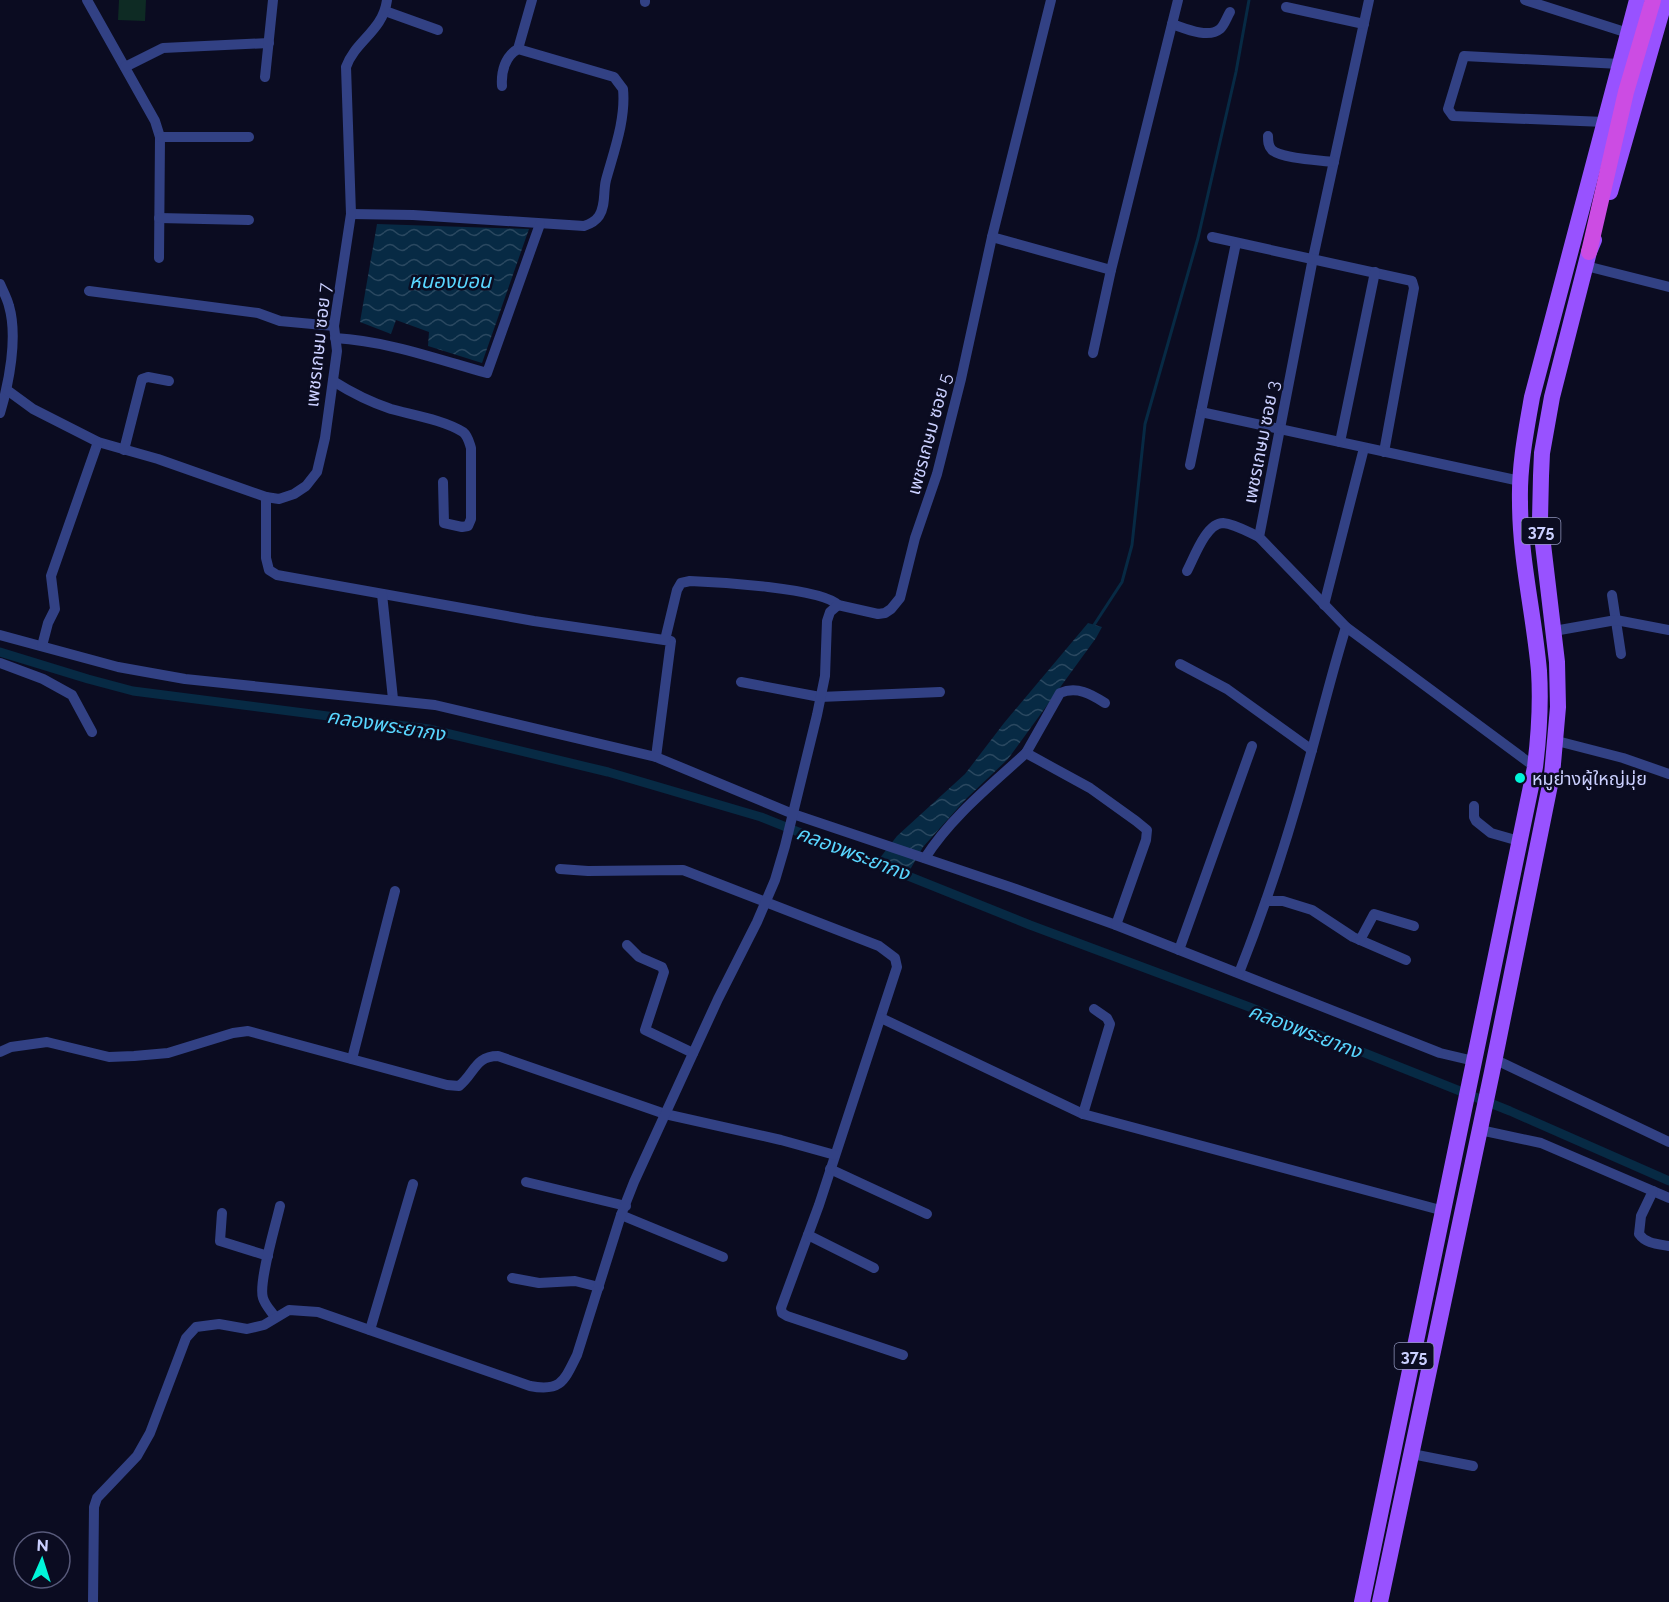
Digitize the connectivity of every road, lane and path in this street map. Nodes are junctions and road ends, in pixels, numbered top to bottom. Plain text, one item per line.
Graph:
1 (87, 0) edge
2 (273, 0) edge
3 (532, 0) edge
4 (1051, 0) edge
5 (1178, 0) edge
6 (1369, 0) edge
7 (1525, 0) edge
8 (1637, 0) edge
9 (1653, 0) edge
10 (1665, 0) edge
11 (386, 5) edge
12 (1286, 7) dead end
13 (1230, 12) dead end
14 (1172, 24) junction
15 (1364, 24) junction
16 (438, 30) dead end
17 (1628, 33) junction
18 (269, 43) junction
19 (518, 49) junction
20 (1620, 64) junction
21 (125, 67) junction
22 (266, 77) dead end
23 (502, 86) dead end
24 (1605, 122) junction
25 (1268, 136) dead end
26 (160, 137) junction
27 (249, 138) dead end
28 (1334, 162) junction
29 (351, 214) junction
30 (159, 218) junction
31 (249, 220) dead end
32 (540, 224) junction
33 (992, 237) junction
34 (1212, 237) dead end
35 (1236, 243) junction
36 (159, 258) dead end
37 (1313, 258) junction
38 (1587, 259) junction
39 (1111, 270) junction
40 (1376, 272) junction
41 (0, 284) edge
42 (1669, 287) edge
43 (88, 291) dead end
44 (334, 326) junction
45 (335, 338) junction
46 (1093, 353) dead end
47 (170, 381) dead end
48 (333, 381) junction
49 (7, 390) junction
50 (1201, 412) junction
51 (0, 413) edge
52 (1280, 429) junction
53 (98, 442) junction
54 (1340, 442) junction
55 (1364, 448) junction
56 (124, 450) junction
57 (1384, 452) junction
58 (1190, 465) dead end
59 (443, 482) dead end
60 (1520, 482) junction
61 (266, 497) junction
62 (1259, 537) junction
63 (1187, 571) dead end
64 (382, 594) junction
65 (1612, 595) dead end
66 (838, 605) junction
67 (1324, 605) junction
68 (1616, 620) junction
69 (1346, 627) junction
70 (1669, 630) edge
71 (1554, 631) junction
72 (0, 635) edge
73 (665, 640) junction
74 (42, 646) junction
75 (1621, 654) dead end
76 (0, 663) edge
77 (1180, 664) dead end
78 (741, 682) dead end
79 (940, 692) dead end
80 (820, 698) junction
81 (393, 699) junction
82 (1105, 703) dead end
83 (92, 732) dead end
84 (1557, 741) junction
85 (1252, 746) dead end
86 (1312, 750) junction
87 (1026, 753) junction
88 (656, 757) junction
89 (1535, 767) junction
90 (1669, 774) edge
91 (1474, 806) dead end
92 (793, 816) junction
93 (1520, 841) junction
94 (924, 858) junction
95 (560, 869) dead end
96 (395, 891) dead end
97 (764, 901) junction
98 (1266, 901) junction
99 (1116, 925) junction
100 (1414, 927) dead end
101 (1359, 940) junction
102 (627, 945) dead end
103 (1179, 950) junction
104 (1406, 960) dead end
105 (1239, 973) junction
106 (1094, 1009) dead end
107 (881, 1018) junction
108 (0, 1052) edge
109 (693, 1053) junction
110 (352, 1059) junction
111 (1474, 1063) junction
112 (1493, 1065) junction
113 (665, 1114) junction
114 (1083, 1114) junction
115 (1481, 1123) junction
116 (1669, 1143) edge
117 (835, 1155) junction
118 (830, 1169) junction
119 (526, 1182) dead end
120 (413, 1184) dead end
121 (1653, 1191) junction
122 (1669, 1198) edge
123 (280, 1206) dead end
124 (624, 1211) junction
125 (1444, 1211) junction
126 (222, 1213) dead end
127 (927, 1214) dead end
128 (808, 1235) junction
129 (1669, 1246) edge
130 (268, 1256) junction
131 (723, 1257) dead end
132 (874, 1268) dead end
133 (512, 1278) dead end
134 (599, 1287) junction
135 (275, 1317) junction
136 (370, 1330) junction
137 (903, 1356) dead end
138 (1412, 1454) junction
139 (1473, 1466) dead end
140 (1371, 1560) junction
141 (1388, 1563) junction
142 (93, 1602) edge
143 (1362, 1602) edge
144 (1380, 1602) edge

1 - 21 street
2 - 18 street
3 - 19 street
4 - 33 street, เพชรเกษม ซอย 5
5 - 14 street
6 - 15 street, เพชรเกษม ซอย 3
7 - 17 street
8 - 17 main road, 375
9 - 38 highway
10 - 38 main road, 375
11 - 16 street
11 - 29 street, เพชรเกษม ซอย 7
12 - 15 street
13 - 14 street
14 - 39 street
15 - 28 street, เพชรเกษม ซอย 3
17 - 20 main road, 375
18 - 21 street
18 - 22 street
19 - 23 street
19 - 32 street
20 - 24 main road, 375
20 - 24 street
21 - 26 street
24 - 60 main road, 375
25 - 28 street
26 - 27 street
26 - 30 street
28 - 37 street, เพชรเกษม ซอย 3
29 - 32 street
29 - 44 street, เพชรเกษม ซอย 7
30 - 31 street
30 - 36 street
32 - 45 street
33 - 39 street
33 - 66 street, เพชรเกษม ซอย 5
34 - 35 street
35 - 37 street
35 - 50 street
37 - 40 street
37 - 52 street, เพชรเกษม ซอย 3
38 - 42 street
38 - 71 main road, 375
39 - 46 street
40 - 54 street
40 - 57 street
41 - 49 street
43 - 44 street
44 - 45 street, เพชรเกษม ซอย 7
45 - 48 street, เพชรเกษม ซอย 7
47 - 56 street
48 - 59 street
48 - 61 street, เพชรเกษม ซอย 7
49 - 51 street
49 - 53 street, เพชรเกษม ซอย 7
50 - 52 street
50 - 58 street
52 - 54 street
52 - 62 street, เพชรเกษม ซอย 3
53 - 56 street, เพชรเกษม ซอย 7
53 - 74 street
54 - 55 street
55 - 57 street
55 - 67 street
56 - 61 street, เพชรเกษม ซอย 7
57 - 60 street
60 - 89 main road, 375
61 - 64 street
62 - 63 street
62 - 67 street
64 - 73 street
64 - 81 street
65 - 68 street
66 - 73 street, เพชรเกษม ซอย 5
66 - 80 street
67 - 69 street
68 - 70 street
68 - 71 street
68 - 75 street
69 - 86 street
69 - 89 street
71 - 84 main road, 375
72 - 74 street
73 - 88 street, เพชรเกษม ซอย 5
74 - 81 street
76 - 83 street
77 - 86 street
78 - 80 street
79 - 80 street
80 - 92 street
81 - 88 street
82 - 87 street
84 - 90 street
84 - 112 main road, 375
85 - 103 street
86 - 98 street
87 - 94 street
87 - 99 street
88 - 92 street
89 - 93 main road, 375
91 - 93 street
92 - 94 street
92 - 97 street
93 - 111 main road, 375
94 - 99 street
95 - 97 street
96 - 110 street
97 - 107 street
97 - 109 street
98 - 101 street
98 - 105 street
99 - 103 street
100 - 101 street
101 - 104 street
102 - 109 street
103 - 105 street
105 - 111 street
106 - 114 street
107 - 114 street
107 - 117 street
108 - 110 street
109 - 113 street
110 - 113 street
111 - 125 main road, 375
112 - 115 main road, 375
112 - 116 street
113 - 117 street
113 - 124 street
114 - 125 street
115 - 121 street
115 - 138 main road, 375
117 - 118 street
118 - 127 street
118 - 128 street
119 - 124 street
120 - 136 street
121 - 122 street
121 - 129 street
123 - 130 street
124 - 131 street
124 - 134 street
125 - 140 main road, 375
126 - 130 street
128 - 132 street
128 - 137 street
130 - 135 street
133 - 134 street
134 - 136 street
135 - 136 street
135 - 142 street
138 - 139 street
138 - 141 main road, 375
140 - 141 main road
140 - 143 main road, 375
141 - 144 main road, 375

